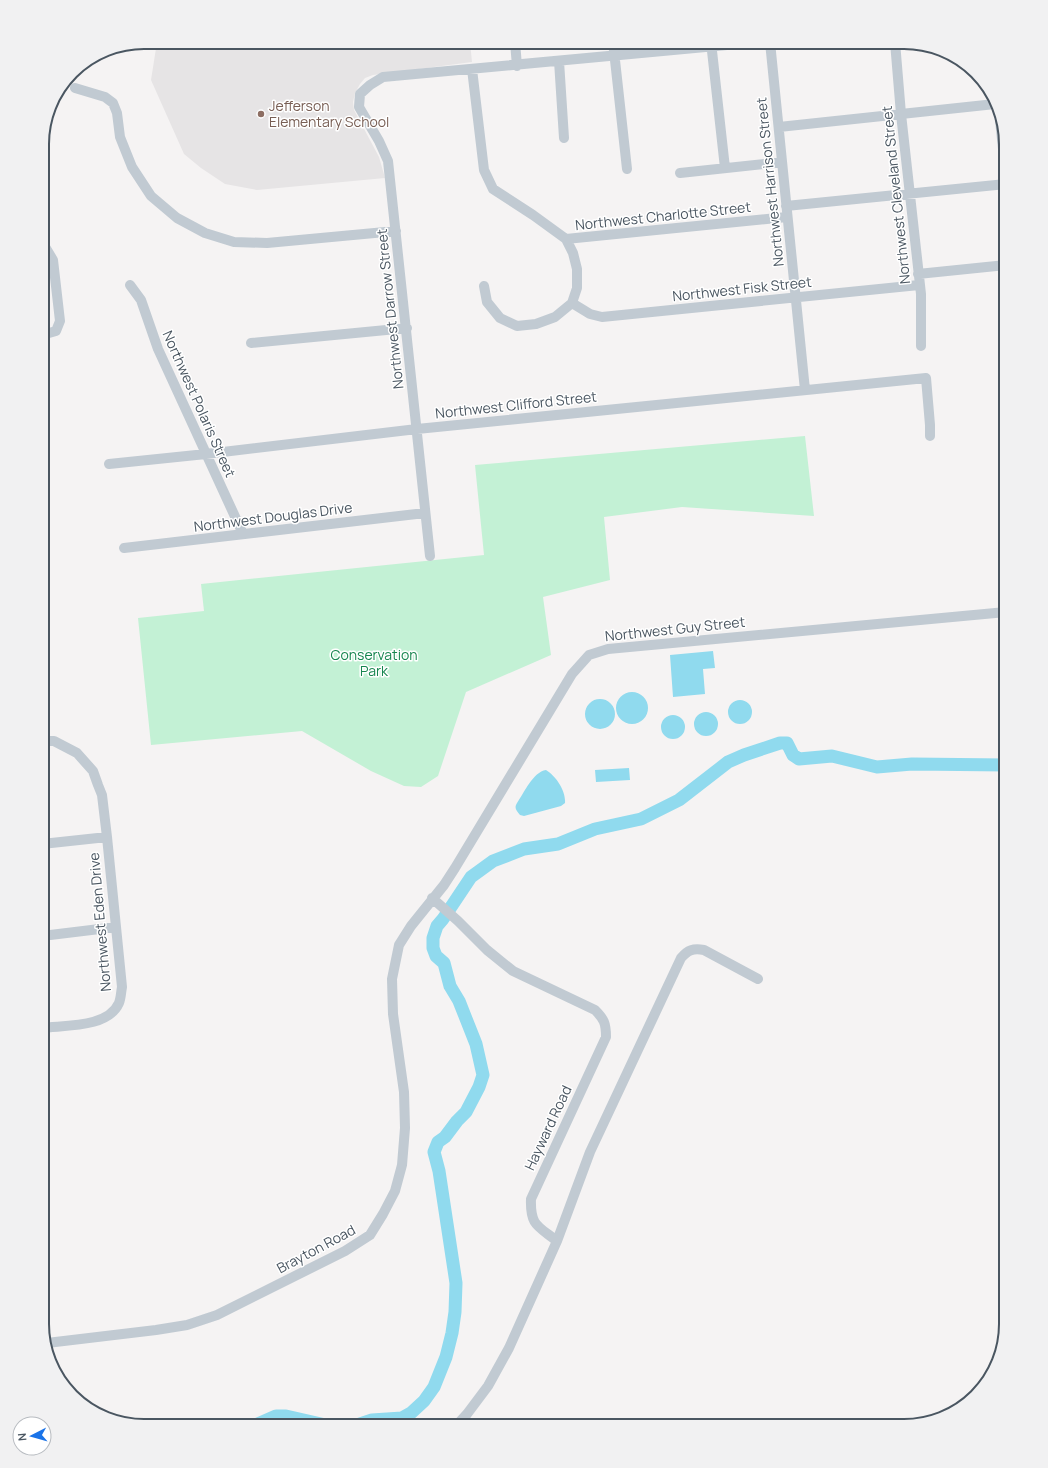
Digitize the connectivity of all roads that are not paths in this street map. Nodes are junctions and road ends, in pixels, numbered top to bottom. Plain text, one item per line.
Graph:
1 (516, 49) edge
2 (614, 49) edge
3 (667, 49) edge
4 (712, 49) edge
5 (771, 49) edge
6 (895, 49) edge
7 (615, 55) junction
8 (560, 61) junction
9 (517, 66) junction
10 (472, 69) junction
11 (75, 88) dead end
12 (990, 104) edge
13 (900, 114) junction
14 (779, 127) junction
15 (564, 138) dead end
16 (782, 162) junction
17 (725, 168) junction
18 (627, 169) dead end
19 (680, 173) dead end
20 (999, 185) edge
21 (910, 193) junction
22 (786, 206) junction
23 (787, 217) junction
24 (396, 231) junction
25 (566, 240) junction
26 (49, 253) edge
27 (999, 266) edge
28 (918, 279) junction
29 (130, 285) dead end
30 (484, 286) dead end
31 (795, 297) junction
32 (572, 303) junction
33 (407, 328) junction
34 (49, 333) edge
35 (250, 343) dead end
36 (922, 346) dead end
37 (806, 390) junction
38 (417, 429) junction
39 (930, 436) dead end
40 (206, 454) junction
41 (109, 464) dead end
42 (425, 513) junction
43 (243, 534) junction
44 (124, 548) dead end
45 (430, 556) dead end
46 (999, 613) edge
47 (49, 741) edge
48 (106, 837) junction
49 (49, 843) edge
50 (436, 901) junction
51 (116, 927) junction
52 (49, 935) edge
53 (758, 979) dead end
54 (49, 1027) edge
55 (557, 1241) junction
56 (51, 1343) edge
57 (462, 1419) edge

1 - 9 street
2 - 7 street
3 - 7 street
4 - 17 street
5 - 14 street, Northwest Harrison Street
6 - 13 street, Northwest Cleveland Street
7 - 8 street
7 - 18 street
8 - 9 street
8 - 15 street
9 - 10 street
10 - 24 street, Northwest Darrow Street
10 - 25 street
11 - 24 street
12 - 13 street
13 - 14 street
13 - 21 street, Northwest Cleveland Street
14 - 16 street, Northwest Harrison Street
16 - 17 street
16 - 22 street, Northwest Harrison Street
17 - 19 street
20 - 21 street
21 - 22 street
21 - 28 street, Northwest Cleveland Street
22 - 23 street, Northwest Harrison Street
23 - 25 street, Northwest Charlotte Street
23 - 31 street, Northwest Harrison Street
24 - 33 street, Northwest Darrow Street
25 - 32 street
26 - 34 street
27 - 28 street, Northwest Fisk Street
28 - 31 street, Northwest Fisk Street
28 - 36 street, Northwest Cleveland Street
29 - 40 street, Northwest Polaris Street
30 - 32 street
31 - 32 street, Northwest Fisk Street
31 - 37 street, Northwest Harrison Street
33 - 35 street
33 - 38 street, Northwest Darrow Street
37 - 38 street, Northwest Clifford Street
37 - 39 street, Northwest Clifford Street
38 - 40 street, Northwest Clifford Street
38 - 42 street, Northwest Darrow Street
40 - 41 street, Northwest Clifford Street
40 - 43 street, Northwest Polaris Street
42 - 43 street, Northwest Douglas Drive
42 - 45 street, Northwest Darrow Street
43 - 44 street, Northwest Douglas Drive
46 - 50 street, Northwest Guy Street
47 - 48 street, Northwest Eden Drive
48 - 49 street
48 - 51 street, Northwest Eden Drive
50 - 55 street, Hayward Road
50 - 56 street, Brayton Road
51 - 52 street
51 - 54 street, Northwest Eden Drive
53 - 55 street
55 - 57 street

